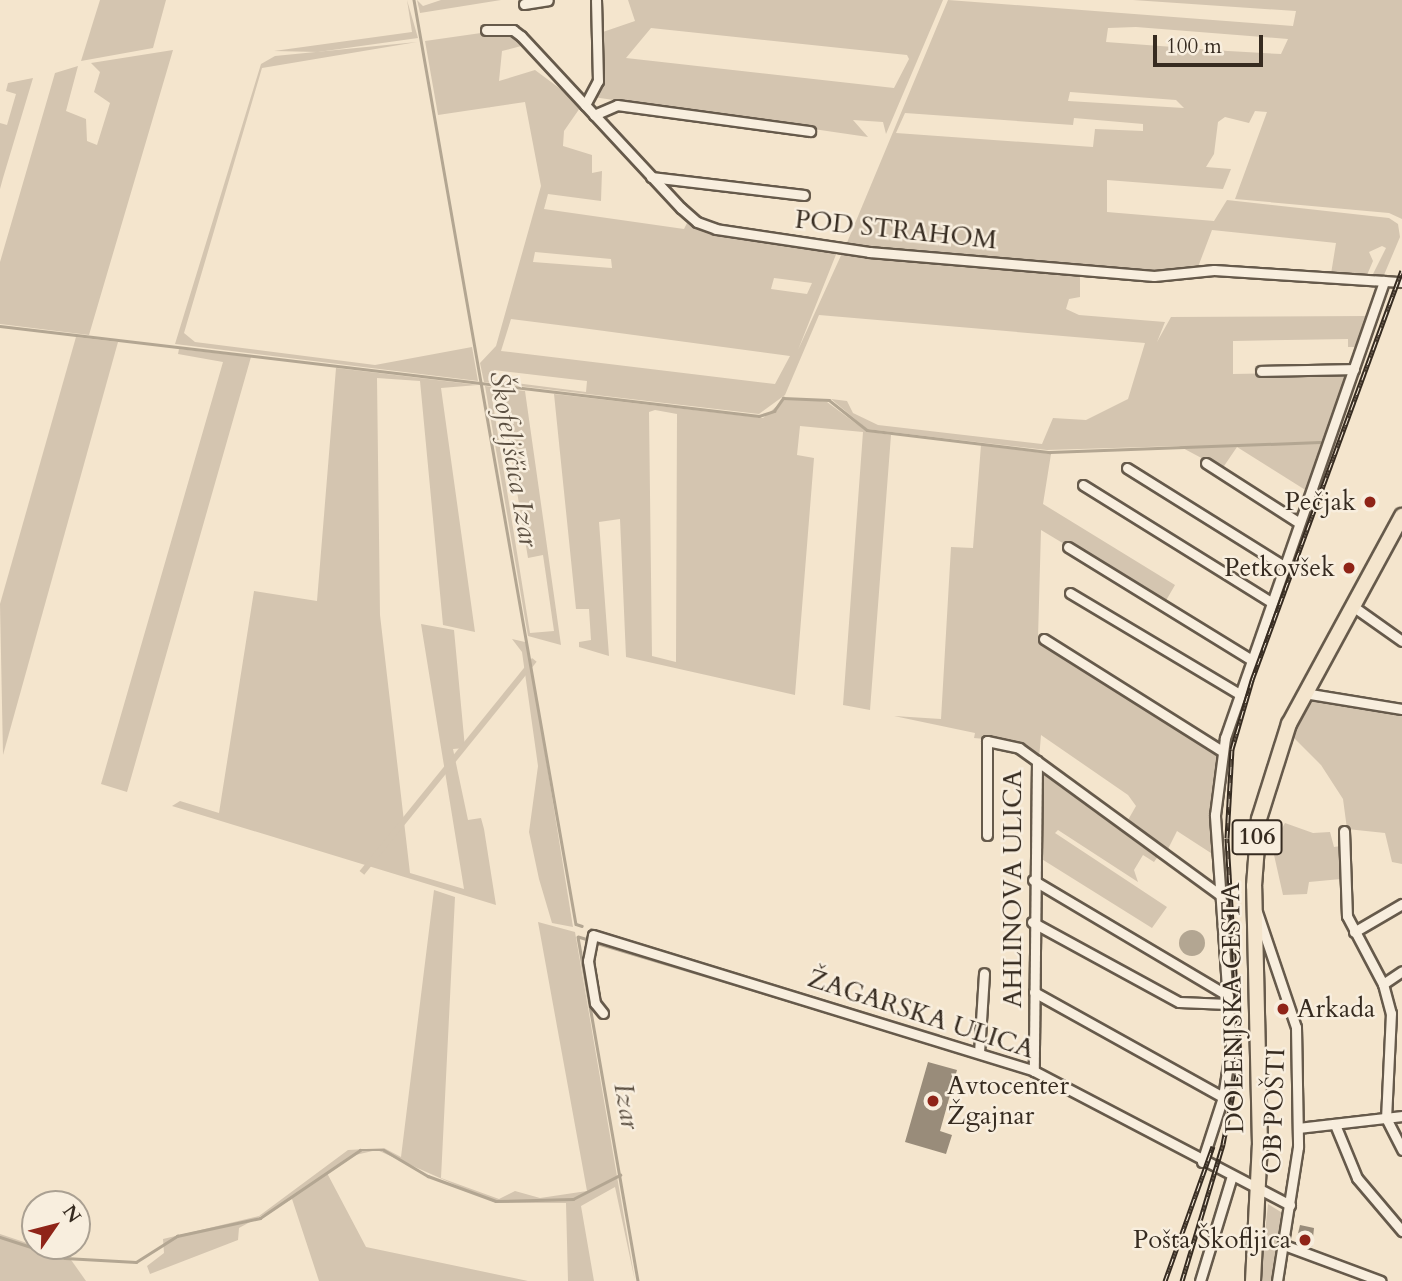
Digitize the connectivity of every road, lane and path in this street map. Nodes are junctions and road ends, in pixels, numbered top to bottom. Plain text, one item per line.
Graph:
1 (548, 0) edge
2 (596, 0) edge
3 (524, 4) dead end
4 (486, 30) dead end
5 (585, 105) junction
6 (594, 115) junction
7 (810, 131) dead end
8 (652, 177) junction
9 (804, 195) dead end
10 (1384, 281) junction
11 (1402, 282) edge
12 (1354, 369) junction
13 (1261, 371) dead end
14 (1206, 463) dead end
15 (1126, 468) dead end
16 (1083, 485) dead end
17 (1402, 516) edge
18 (1298, 522) junction
19 (1397, 540) edge
20 (1068, 547) dead end
21 (1284, 566) junction
22 (1070, 593) dead end
23 (1271, 601) junction
24 (1354, 607) junction
25 (1044, 639) dead end
26 (1402, 641) edge
27 (1250, 659) junction
28 (1238, 693) junction
29 (1304, 693) junction
30 (1402, 709) edge
31 (1222, 751) junction
32 (1037, 761) junction
33 (1344, 831) dead end
34 (987, 835) dead end
35 (1033, 880) junction
36 (1220, 895) junction
37 (1402, 904) edge
38 (1255, 907) junction
39 (1032, 922) junction
40 (1354, 932) junction
41 (1402, 971) edge
42 (984, 974) dead end
43 (1383, 984) junction
44 (1034, 992) junction
45 (1228, 1000) junction
46 (603, 1013) dead end
47 (979, 1053) junction
48 (1034, 1071) junction
49 (1223, 1097) junction
50 (1402, 1116) edge
51 (1385, 1118) junction
52 (1336, 1127) junction
53 (1298, 1128) junction
54 (1402, 1150) edge
55 (1202, 1162) junction
56 (1231, 1179) junction
57 (1257, 1191) junction
58 (1290, 1205) junction
59 (1402, 1230) edge
60 (1284, 1245) junction
61 (1200, 1281) edge
62 (1253, 1281) edge
63 (1278, 1281) edge
64 (1381, 1281) edge

1 - 3 street
2 - 5 street
4 - 5 street, POD STRAHOM
5 - 6 street, POD STRAHOM
6 - 7 street
6 - 8 street, POD STRAHOM
8 - 9 street
8 - 10 street, POD STRAHOM
10 - 11 street, POD STRAHOM
10 - 12 street
12 - 13 street
12 - 18 street
14 - 18 street
15 - 21 street
16 - 23 street
17 - 19 main road, DOLENJSKA CESTA / 106
18 - 21 street
19 - 24 main road, DOLENJSKA CESTA / 106
20 - 27 street
21 - 23 street
22 - 28 street
23 - 27 street
24 - 26 street
24 - 29 main road, DOLENJSKA CESTA / 106
25 - 31 street
27 - 28 street
28 - 31 street
29 - 30 street
29 - 38 main road, DOLENJSKA CESTA / 106
31 - 36 street
32 - 34 street, AHLINOVA ULICA
32 - 35 street, AHLINOVA ULICA
32 - 36 street
33 - 40 street
35 - 39 street, AHLINOVA ULICA
35 - 45 street
36 - 45 street
37 - 40 street
38 - 53 street, OB POŠTI
38 - 57 main road, DOLENJSKA CESTA / 106
39 - 44 street, AHLINOVA ULICA
39 - 45 street
40 - 43 street
41 - 43 street
42 - 47 street
43 - 51 street
44 - 48 street, AHLINOVA ULICA
44 - 49 street
45 - 49 street
46 - 47 street, ŽAGARSKA ULICA
47 - 48 street, ŽAGARSKA ULICA
48 - 55 street, ŽAGARSKA ULICA
49 - 55 street
50 - 51 street
51 - 52 street
51 - 54 street
52 - 53 street
52 - 59 street
53 - 58 street, OB POŠTI
55 - 56 street, ŽAGARSKA ULICA
56 - 57 street, ŽAGARSKA ULICA
56 - 61 street
57 - 58 street, ŽAGARSKA ULICA
57 - 62 main road, DOLENJSKA CESTA / 106
58 - 60 street, OB POŠTI
60 - 63 street, OB POŠTI
60 - 64 street

